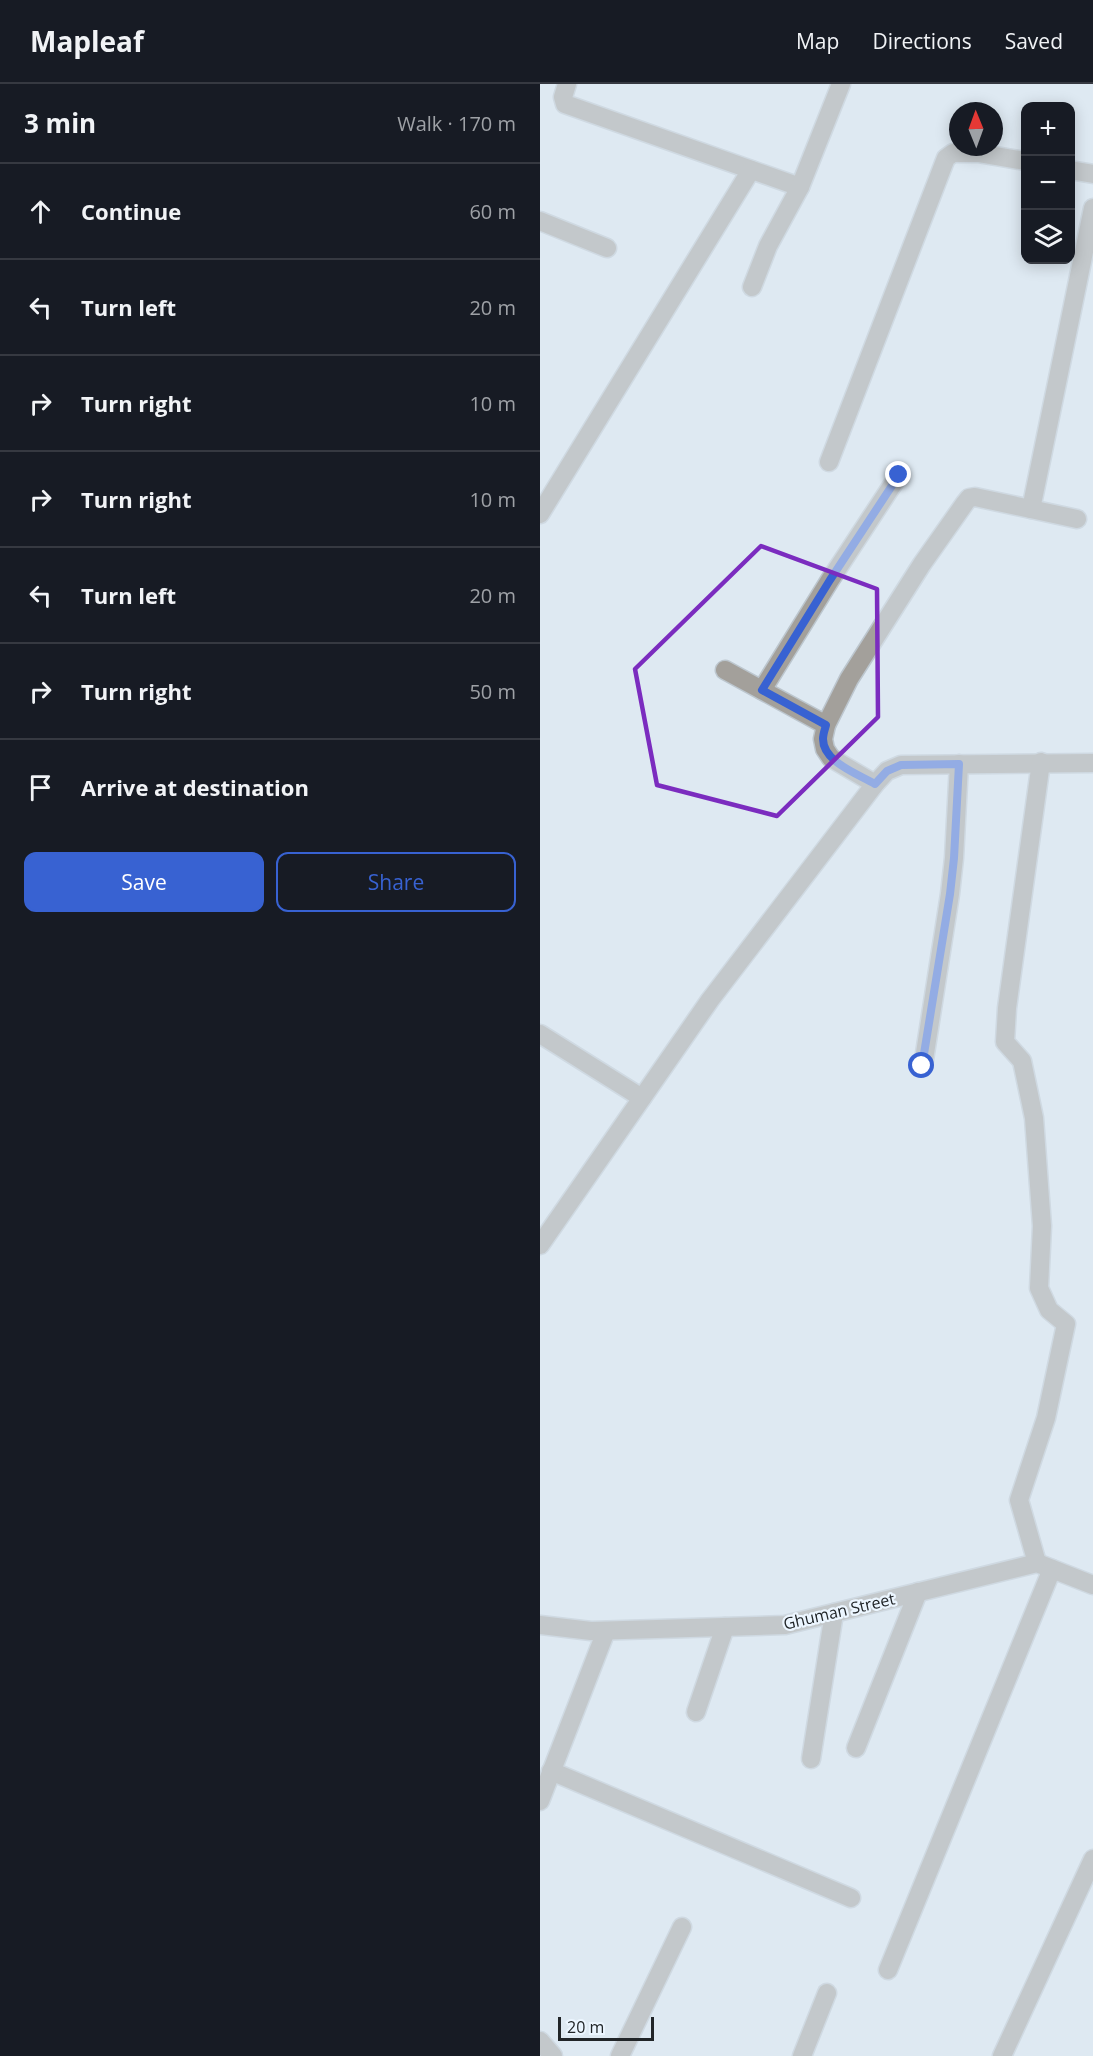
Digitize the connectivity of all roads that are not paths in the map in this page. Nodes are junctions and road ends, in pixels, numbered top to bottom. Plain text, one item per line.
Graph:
1 (567, 84) edge
2 (841, 84) edge
3 (1021, 160) edge
4 (751, 170) junction
5 (1075, 171) edge
6 (1093, 174) edge
7 (800, 187) junction
8 (1093, 208) edge
9 (540, 221) edge
10 (606, 248) dead end
11 (752, 287) dead end
12 (829, 462) dead end
13 (899, 475) dead end
14 (1031, 509) junction
15 (540, 514) edge
16 (1077, 519) dead end
17 (725, 670) dead end
18 (762, 690) junction
19 (826, 725) junction
20 (1041, 762) junction
21 (1093, 763) edge
22 (959, 764) junction
23 (875, 784) junction
24 (540, 1034) edge
25 (922, 1066) dead end
26 (642, 1098) junction
27 (540, 1245) edge
28 (1044, 1566) junction
29 (1093, 1585) edge
30 (918, 1592) junction
31 (834, 1613) junction
32 (540, 1625) edge
33 (725, 1627) junction
34 (606, 1630) junction
35 (696, 1712) dead end
36 (856, 1748) dead end
37 (811, 1759) dead end
38 (551, 1771) junction
39 (540, 1800) edge
40 (1093, 1859) edge
41 (851, 1898) dead end
42 (682, 1927) dead end
43 (888, 1970) dead end
44 (827, 1993) dead end
45 (540, 2041) edge
46 (553, 2056) edge
47 (620, 2056) edge
48 (802, 2056) edge
49 (1002, 2056) edge

1 - 4 street
2 - 7 street
3 - 12 street
4 - 7 street
4 - 15 street
5 - 6 street
7 - 11 street
8 - 14 street
9 - 10 street
13 - 18 street
14 - 16 street
14 - 19 street
17 - 18 street
18 - 19 street
19 - 23 street
20 - 21 street
20 - 22 street
20 - 28 street
22 - 23 street
22 - 25 street
23 - 26 street
24 - 26 street
26 - 27 street
28 - 29 street
28 - 30 street, Ghuman Street
28 - 43 street
30 - 31 street, Ghuman Street
30 - 36 street
31 - 33 street, Ghuman Street
31 - 37 street
32 - 34 street, Ghuman Street
33 - 34 street, Ghuman Street
33 - 35 street
34 - 38 street
38 - 39 street
38 - 41 street
40 - 49 street
42 - 47 street
44 - 48 street
45 - 46 street

